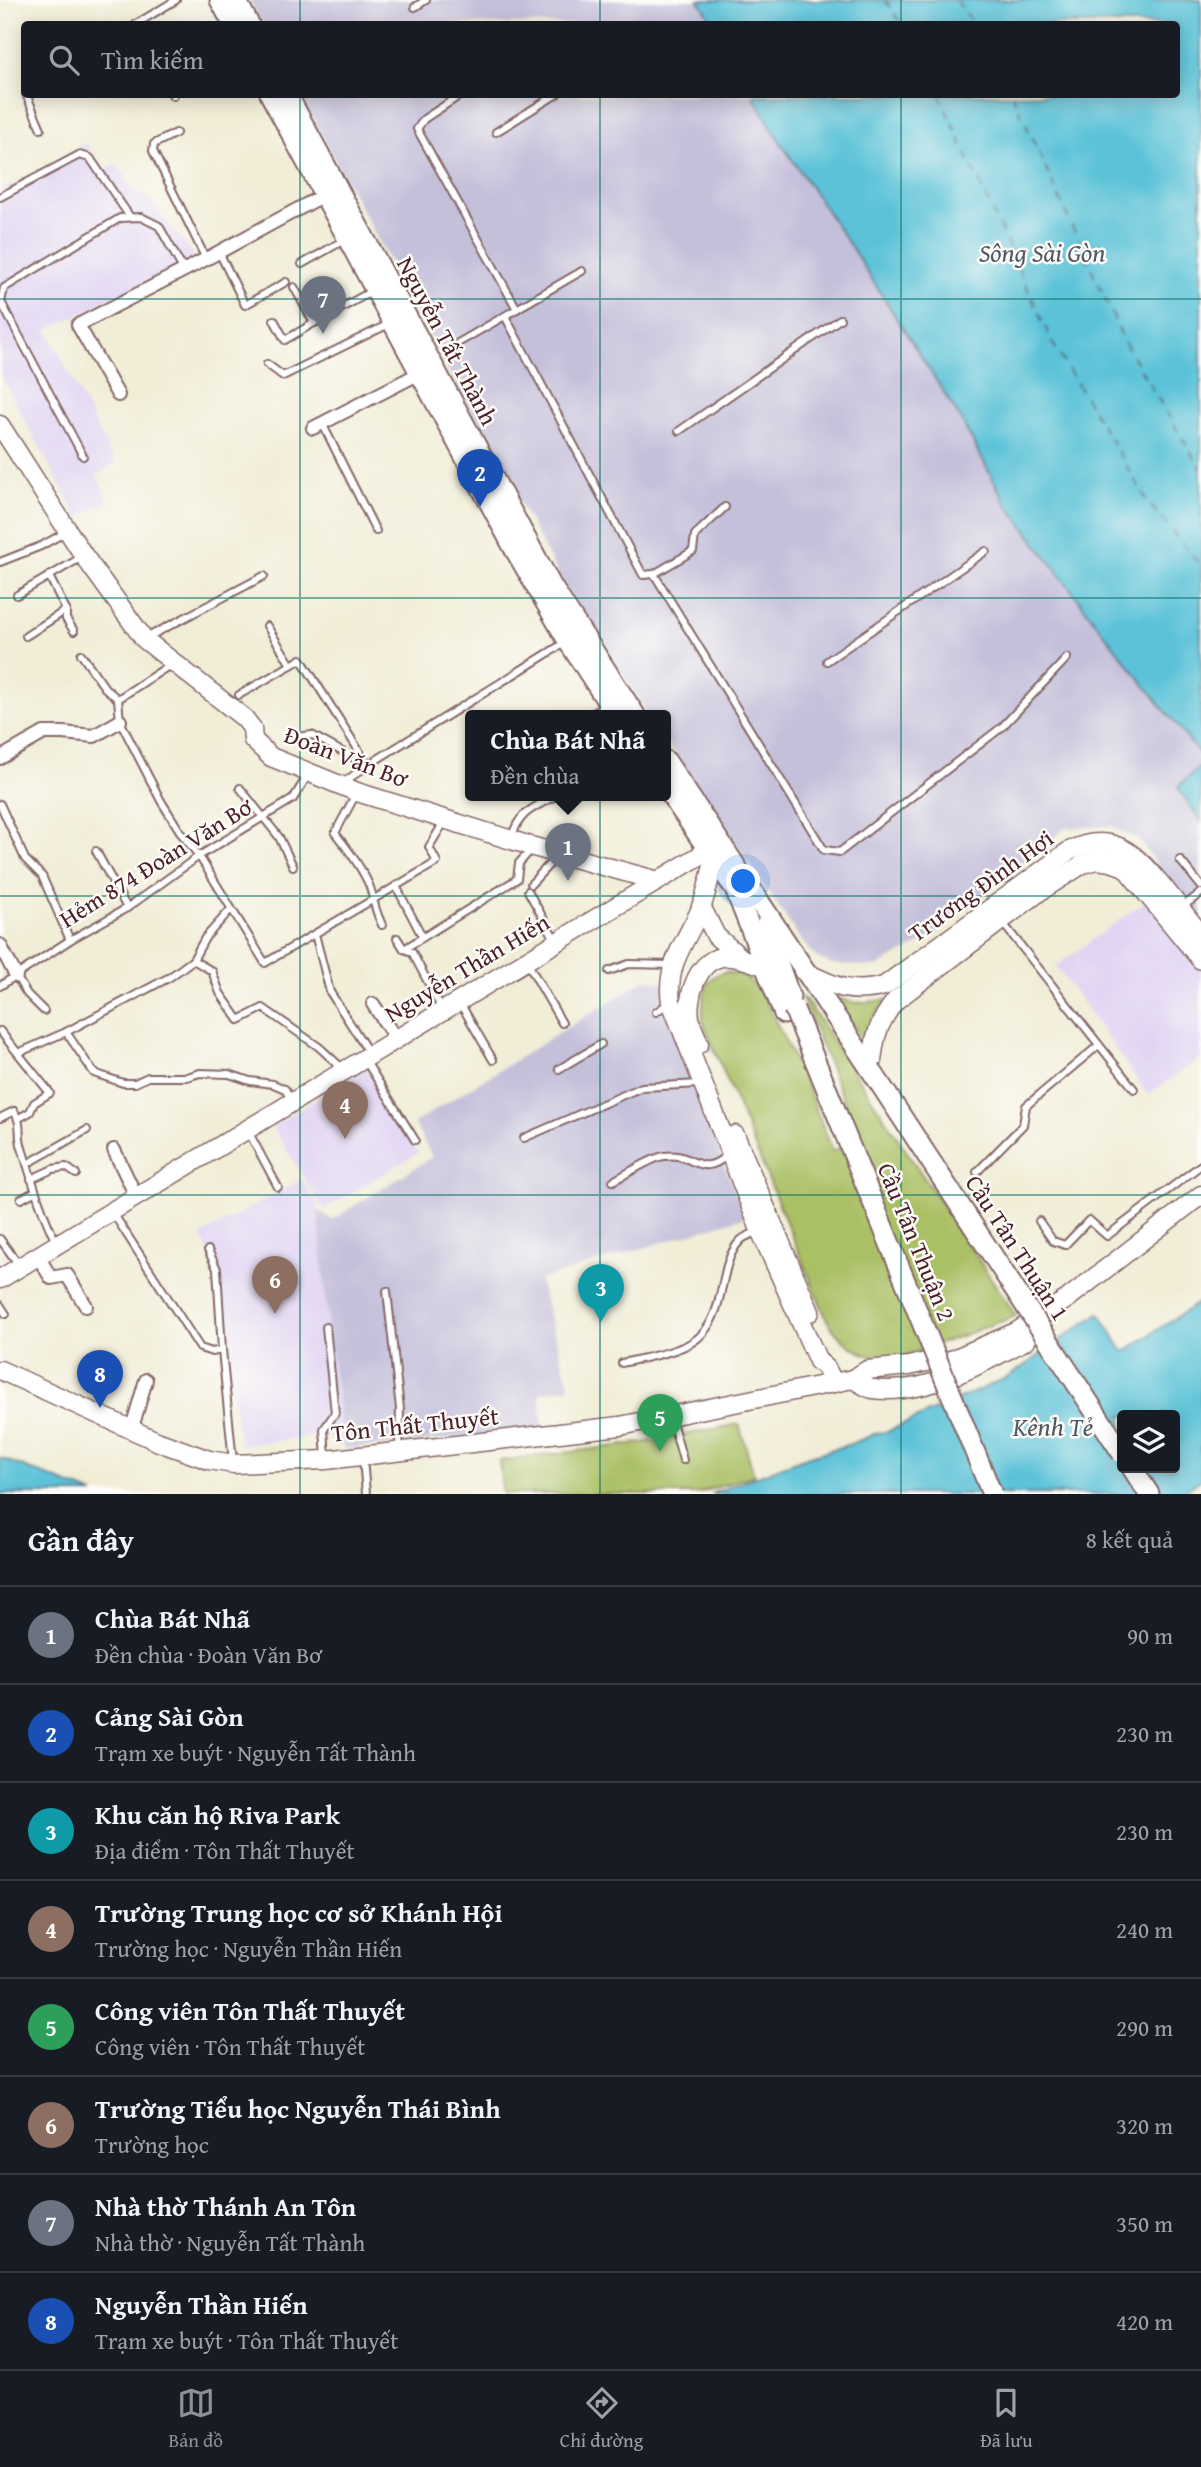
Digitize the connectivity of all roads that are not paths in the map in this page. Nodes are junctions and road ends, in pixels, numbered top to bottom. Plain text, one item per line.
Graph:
1 (176, 0) edge
2 (220, 0) edge
3 (236, 0) edge
4 (426, 0) edge
5 (415, 7) dead end
6 (141, 21) edge
7 (231, 21) edge
8 (247, 21) edge
9 (28, 98) edge
10 (272, 98) edge
11 (289, 98) edge
12 (455, 98) edge
13 (551, 98) edge
14 (41, 129) dead end
15 (496, 132) dead end
16 (176, 133) dead end
17 (324, 195) junction
18 (0, 197) edge
19 (130, 217) junction
20 (348, 239) junction
21 (219, 252) junction
22 (206, 259) junction
23 (302, 264) dead end
24 (184, 271) junction
25 (582, 271) dead end
26 (286, 282) dead end
27 (294, 287) dead end
28 (375, 290) junction
29 (517, 309) junction
30 (505, 316) junction
31 (840, 319) dead end
32 (274, 320) dead end
33 (393, 322) junction
34 (314, 323) junction
35 (458, 343) dead end
36 (267, 364) dead end
37 (420, 373) junction
38 (118, 395) dead end
39 (0, 425) edge
40 (317, 426) joint
41 (679, 431) dead end
42 (6, 450) edge
43 (83, 456) dead end
44 (725, 507) dead end
45 (68, 531) junction
46 (376, 531) dead end
47 (986, 551) dead end
48 (84, 556) junction
49 (0, 562) edge
50 (654, 574) junction
51 (49, 576) junction
52 (264, 576) dead end
53 (17, 595) dead end
54 (66, 610) junction
55 (267, 626) dead end
56 (74, 631) dead end
57 (26, 636) dead end
58 (144, 639) junction
59 (568, 641) junction
60 (81, 654) dead end
61 (1067, 658) dead end
62 (827, 661) dead end
63 (174, 662) junction
64 (291, 665) junction
65 (239, 695) dead end
66 (118, 699) junction
67 (612, 710) edge
68 (632, 710) edge
69 (120, 721) junction
70 (296, 737) dead end
71 (0, 758) edge
72 (368, 765) junction
73 (671, 769) edge
74 (308, 774) junction
75 (240, 788) dead end
76 (350, 789) junction
77 (671, 795) edge
78 (546, 801) edge
79 (0, 804) edge
80 (264, 817) junction
81 (447, 819) junction
82 (511, 840) junction
83 (534, 847) junction
84 (96, 851) dead end
85 (559, 854) junction
86 (712, 855) junction
87 (199, 856) junction
88 (1180, 860) dead end
89 (293, 866) dead end
90 (658, 881) junction
91 (396, 886) junction
92 (1201, 886) edge
93 (1201, 893) edge
94 (754, 895) junction
95 (1001, 899) junction
96 (372, 900) junction
97 (701, 906) junction
98 (127, 908) junction
99 (1180, 908) junction
100 (231, 909) junction
101 (1001, 920) junction
102 (382, 925) dead end
103 (315, 934) junction
104 (1201, 935) edge
105 (422, 936) junction
106 (397, 939) dead end
107 (70, 940) junction
108 (556, 942) junction
109 (0, 945) edge
110 (404, 949) junction
111 (193, 960) junction
112 (743, 960) junction
113 (1201, 960) edge
114 (526, 961) junction
115 (672, 965) junction
116 (764, 967) junction
117 (609, 971) dead end
118 (803, 971) junction
119 (16, 976) junction
120 (0, 986) edge
121 (459, 1001) junction
122 (373, 1004) dead end
123 (44, 1011) dead end
124 (443, 1011) junction
125 (789, 1012) junction
126 (562, 1023) dead end
127 (0, 1031) edge
128 (66, 1032) junction
129 (396, 1039) junction
130 (601, 1044) dead end
131 (1098, 1045) junction
132 (18, 1053) junction
133 (367, 1057) junction
134 (493, 1060) dead end
135 (559, 1069) dead end
136 (345, 1070) junction
137 (871, 1070) junction
138 (702, 1083) junction
139 (1134, 1090) dead end
140 (292, 1102) junction
141 (0, 1118) edge
142 (19, 1118) junction
143 (247, 1129) junction
144 (87, 1130) dead end
145 (524, 1138) dead end
146 (415, 1140) dead end
147 (114, 1150) dead end
148 (735, 1150) junction
149 (27, 1164) junction
150 (1201, 1166) edge
151 (977, 1172) dead end
152 (76, 1174) dead end
153 (31, 1179) junction
154 (613, 1181) dead end
155 (1201, 1182) edge
156 (278, 1187) dead end
157 (34, 1192) junction
158 (1201, 1195) edge
159 (136, 1196) junction
160 (21, 1199) dead end
161 (1201, 1208) edge
162 (111, 1211) junction
163 (1039, 1221) dead end
164 (760, 1230) junction
165 (0, 1239) edge
166 (57, 1244) junction
167 (208, 1250) dead end
168 (38, 1256) junction
169 (20, 1266) junction
170 (1089, 1275) junction
171 (0, 1279) edge
172 (387, 1291) dead end
173 (0, 1306) edge
174 (86, 1306) dead end
175 (6, 1314) dead end
176 (326, 1327) dead end
177 (222, 1350) junction
178 (622, 1363) dead end
179 (0, 1370) edge
180 (830, 1375) junction
181 (853, 1379) junction
182 (146, 1380) dead end
183 (671, 1417) junction
184 (131, 1431) junction
185 (1117, 1445) edge
186 (398, 1452) junction
187 (363, 1456) junction
188 (326, 1460) junction
189 (682, 1460) dead end
190 (234, 1464) junction
191 (1135, 1473) edge
192 (366, 1494) edge
193 (979, 1494) edge
194 (992, 1494) edge
195 (1149, 1494) edge

1 - 6 lane
2 - 7 main road
3 - 8 main road
4 - 5 lane
9 - 14 lane
10 - 17 main road, Nguyễn Tất Thành
11 - 68 main road, Nguyễn Tất Thành
12 - 29 lane
13 - 15 lane
16 - 22 lane
17 - 20 main road, Nguyễn Tất Thành
17 - 21 street
18 - 19 lane
19 - 24 lane
19 - 43 lane
20 - 23 lane
20 - 28 main road, Nguyễn Tất Thành
21 - 22 street
21 - 26 lane
22 - 24 street
24 - 38 street
25 - 29 lane
27 - 34 lane
28 - 33 main road, Nguyễn Tất Thành
28 - 34 lane
29 - 30 lane
30 - 35 lane
30 - 50 lane
31 - 41 lane
32 - 34 lane
33 - 36 lane
33 - 37 main road, Nguyễn Tất Thành
37 - 40 street
37 - 59 main road, Nguyễn Tất Thành
39 - 42 main road, Đoàn Văn Bơ
40 - 46 lane
42 - 45 main road, Đoàn Văn Bơ
44 - 50 lane
45 - 48 main road, Đoàn Văn Bơ
45 - 49 lane
47 - 62 lane
48 - 51 lane
48 - 58 main road, Đoàn Văn Bơ
50 - 61 lane
51 - 53 lane
51 - 54 lane
52 - 58 lane
54 - 56 lane
54 - 57 lane
55 - 64 lane
58 - 63 main road, Đoàn Văn Bơ
59 - 67 main road, Nguyễn Tất Thành
59 - 72 lane
60 - 66 lane
63 - 66 lane
63 - 74 main road, Đoàn Văn Bơ
64 - 65 lane
64 - 72 lane
66 - 69 lane
69 - 71 street
69 - 87 lane
70 - 72 lane
72 - 76 lane
73 - 94 main road
74 - 76 main road, Đoàn Văn Bơ
74 - 80 lane, Hẻm 874 Đoàn Văn Bơ
75 - 80 lane
76 - 81 main road, Đoàn Văn Bơ
76 - 96 lane
77 - 86 main road
78 - 82 lane
79 - 107 lane
80 - 87 lane, Hẻm 874 Đoàn Văn Bơ
80 - 89 lane
81 - 82 main road, Đoàn Văn Bơ
81 - 91 lane
82 - 83 main road, Đoàn Văn Bơ
83 - 85 main road, Đoàn Văn Bơ
83 - 105 lane
84 - 98 lane
85 - 90 main road, Đoàn Văn Bơ
85 - 108 lane
86 - 90 main road, Nguyễn Thần Hiến
86 - 97 main road
86 - 116 main road
87 - 98 lane, Hẻm 874 Đoàn Văn Bơ
87 - 100 lane
88 - 92 lane
90 - 108 main road, Nguyễn Thần Hiến
91 - 96 lane
91 - 105 lane
93 - 99 lane
94 - 118 main road
94 - 125 main road
95 - 99 main road, Trương Đình Hợi
95 - 101 main road
95 - 118 main road, Trương Đình Hợi
96 - 102 lane
96 - 103 lane
97 - 112 main road
97 - 115 main road
98 - 107 lane, Hẻm 874 Đoàn Văn Bơ
99 - 104 main road, Trương Đình Hợi
100 - 103 lane
100 - 111 lane
101 - 113 main road, Trương Đình Hợi
101 - 131 lane
101 - 137 main road, Trương Đình Hợi
103 - 133 lane
105 - 110 lane
106 - 110 lane
107 - 119 lane, Hẻm 874 Đoàn Văn Bơ
108 - 114 main road, Nguyễn Thần Hiến
109 - 119 street
110 - 124 lane
111 - 128 lane
111 - 136 lane
112 - 116 main road
112 - 148 main road
114 - 121 main road, Nguyễn Thần Hiến
114 - 126 lane
115 - 117 lane
115 - 138 main road
116 - 125 main road
118 - 137 main road
119 - 120 lane, Hẻm 874 Đoàn Văn Bơ
119 - 123 lane
121 - 124 main road, Nguyễn Thần Hiến
121 - 134 lane
122 - 129 street
124 - 129 main road, Nguyễn Thần Hiến
125 - 193 main road, Cầu Tân Thuận 2
125 - 194 main road, Cầu Tân Thuận 2, bridge
127 - 132 lane
128 - 132 lane
128 - 140 lane
129 - 133 main road, Nguyễn Thần Hiến
130 - 135 lane
131 - 139 lane
131 - 151 lane
132 - 142 lane
133 - 136 main road, Nguyễn Thần Hiến
133 - 146 lane
136 - 140 main road, Nguyễn Thần Hiến
137 - 185 main road, Cầu Tân Thuận 1, bridge
138 - 145 lane
138 - 148 main road
140 - 143 main road, Nguyễn Thần Hiến
141 - 142 lane
142 - 149 lane
143 - 156 lane
143 - 159 main road, Nguyễn Thần Hiến
144 - 149 lane
147 - 159 street
148 - 154 lane
148 - 164 main road
148 - 180 main road
149 - 153 lane
150 - 163 lane
152 - 153 lane
153 - 157 lane
155 - 170 main road
157 - 160 lane
157 - 166 lane
158 - 170 main road
159 - 162 main road, Nguyễn Thần Hiến
161 - 181 main road
162 - 166 main road, Nguyễn Thần Hiến
162 - 177 lane
164 - 178 lane
164 - 180 main road
165 - 169 lane
166 - 168 main road, Nguyễn Thần Hiến
167 - 177 lane
168 - 169 main road, Nguyễn Thần Hiến
168 - 174 street
169 - 171 main road, Nguyễn Thần Hiến
170 - 181 main road
172 - 186 lane
173 - 175 lane
176 - 188 lane
177 - 190 lane
179 - 184 main road, Tôn Thất Thuyết
180 - 181 main road
180 - 183 main road, Tôn Thất Thuyết
182 - 184 street
183 - 186 main road, Tôn Thất Thuyết
183 - 189 lane
184 - 190 main road, Tôn Thất Thuyết
186 - 187 main road, Tôn Thất Thuyết
187 - 188 main road, Tôn Thất Thuyết
187 - 192 lane
188 - 190 main road, Tôn Thất Thuyết
191 - 195 main road

